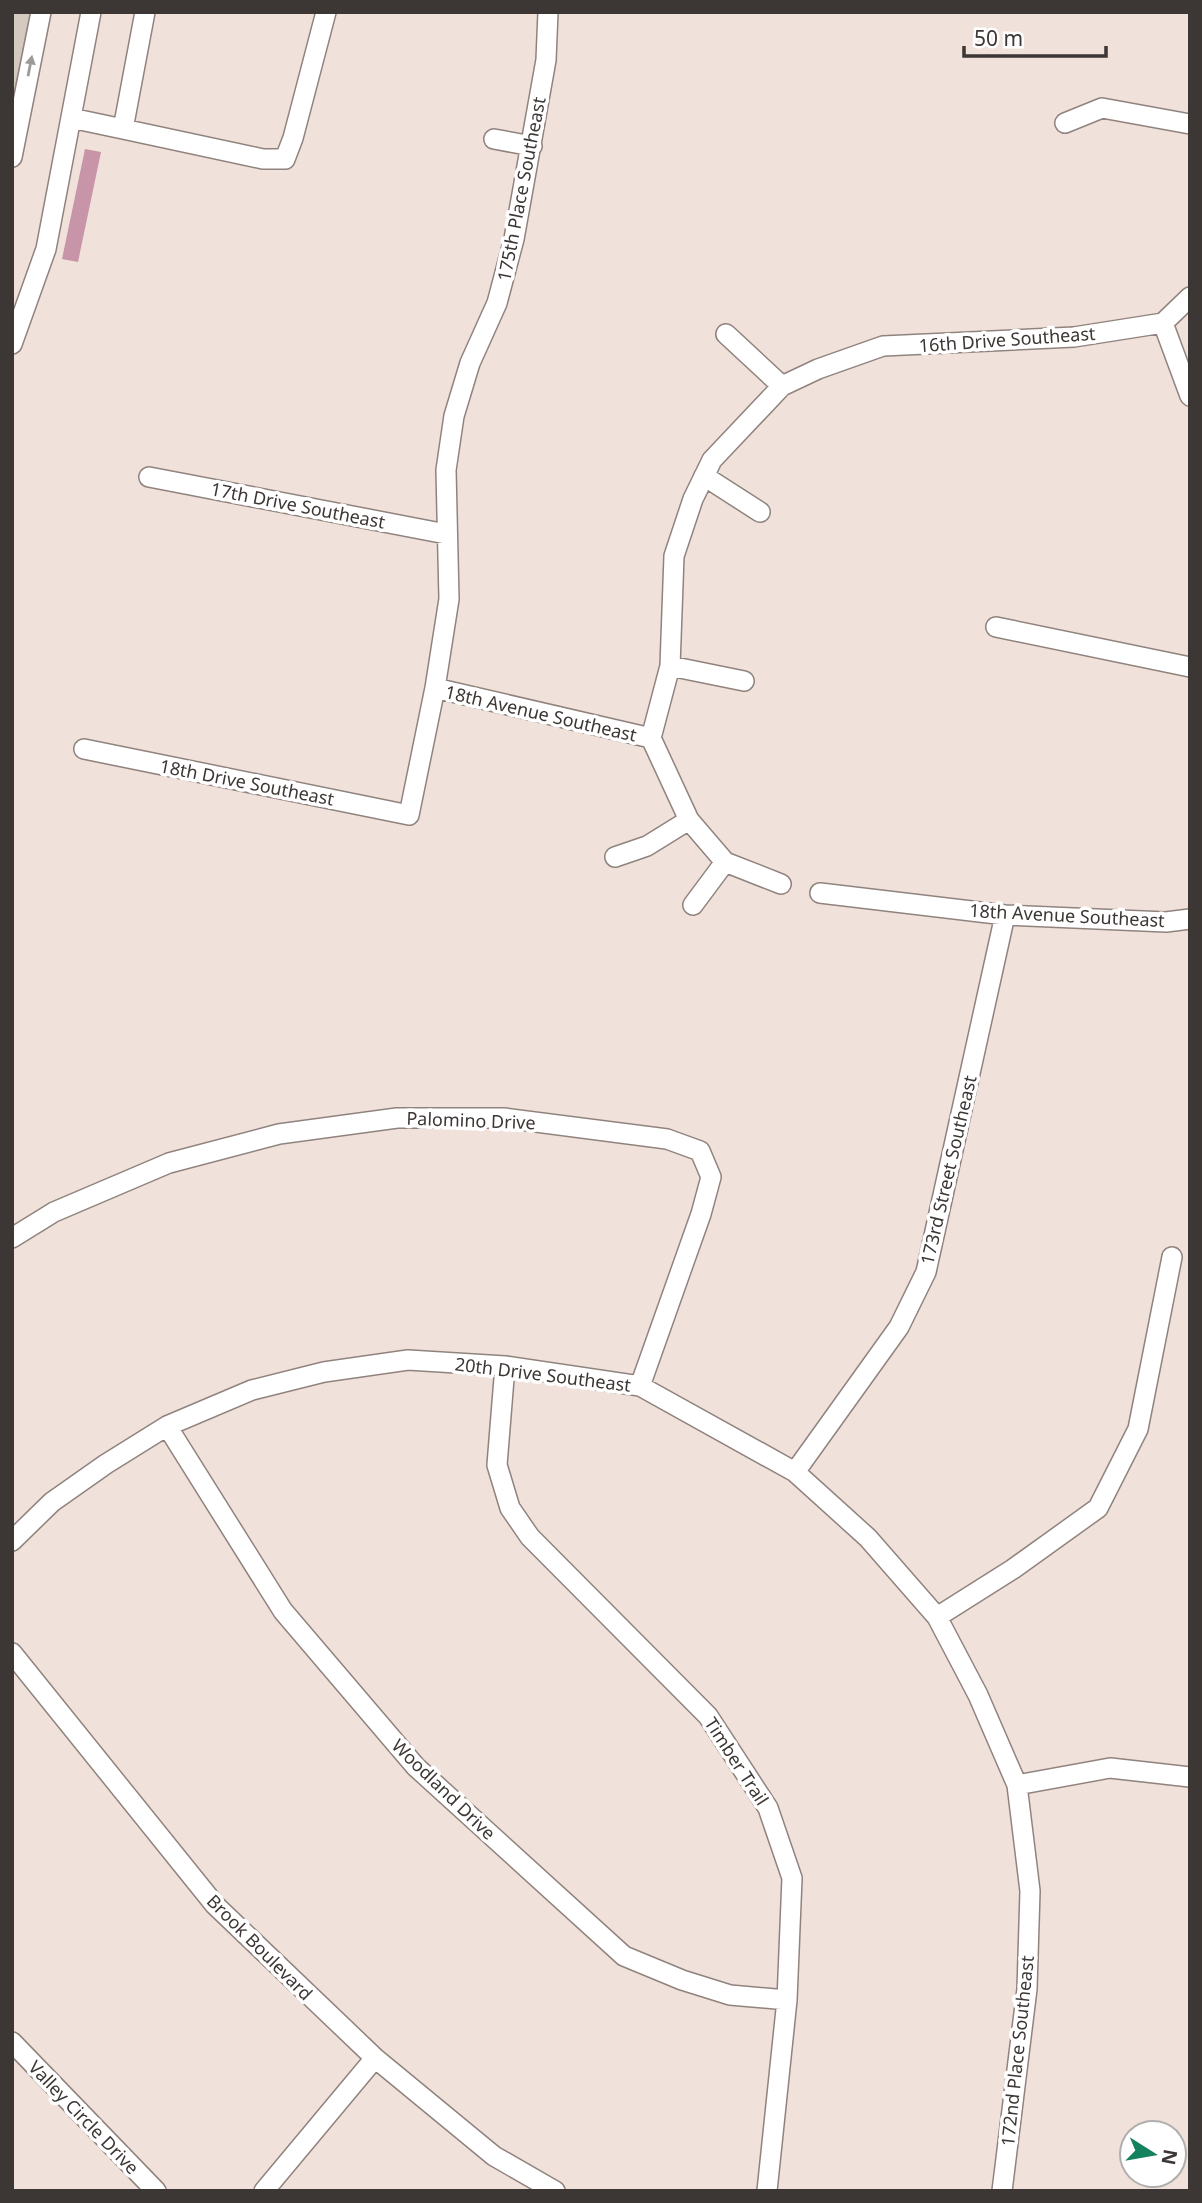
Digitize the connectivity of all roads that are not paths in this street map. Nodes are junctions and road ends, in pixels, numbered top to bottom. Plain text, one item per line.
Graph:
1 (41, 12) edge
2 (91, 12) edge
3 (145, 12) edge
4 (326, 12) edge
5 (548, 12) edge
6 (71, 118) junction
7 (1065, 123) dead end
8 (1190, 124) edge
9 (124, 129) junction
10 (494, 139) dead end
11 (532, 146) junction
12 (12, 157) edge
13 (1190, 297) edge
14 (1163, 323) junction
15 (726, 334) dead end
16 (13, 341) edge
17 (782, 386) junction
18 (1190, 396) edge
19 (149, 477) dead end
20 (704, 477) junction
21 (760, 512) dead end
22 (446, 534) junction
23 (996, 627) dead end
24 (670, 666) junction
25 (1190, 667) edge
26 (744, 681) dead end
27 (435, 688) junction
28 (651, 738) junction
29 (84, 749) dead end
30 (409, 815) joint
31 (689, 820) junction
32 (615, 857) dead end
33 (726, 862) junction
34 (781, 884) dead end
35 (820, 893) dead end
36 (693, 905) dead end
37 (1005, 915) junction
38 (1190, 919) edge
39 (12, 1238) edge
40 (1172, 1256) dead end
41 (505, 1366) junction
42 (640, 1386) junction
43 (167, 1426) junction
44 (795, 1472) junction
45 (12, 1541) edge
46 (937, 1617) junction
47 (12, 1653) edge
48 (1190, 1777) edge
49 (1017, 1785) junction
50 (787, 2000) junction
51 (12, 2042) edge
52 (375, 2058) junction
53 (148, 2189) edge
54 (264, 2191) edge
55 (555, 2191) edge
56 (767, 2191) edge
57 (1002, 2191) edge

12 -> 1 street
2 - 6 street
3 - 9 street
4 - 9 street
5 - 11 street, 175th Place Southeast
6 - 9 street
6 - 16 street
7 - 8 street
10 - 11 street
11 - 22 street, 175th Place Southeast
13 - 14 street
14 - 17 street, 16th Drive Southeast
14 - 18 street
15 - 17 street
17 - 20 street
19 - 22 street, 17th Drive Southeast
20 - 21 street
20 - 24 street
22 - 27 street, 175th Place Southeast
23 - 25 street
24 - 26 street
24 - 28 street
27 - 28 street, 18th Avenue Southeast
27 - 30 street, 175th Place Southeast
28 - 31 street, 18th Avenue Southeast
29 - 30 street, 18th Drive Southeast
31 - 32 street
31 - 33 street, 18th Avenue Southeast
33 - 34 street, 18th Avenue Southeast
33 - 36 street
35 - 37 street, 18th Avenue Southeast
37 - 38 street, 18th Avenue Southeast
37 - 44 street, 173rd Street Southeast
39 - 42 street, Palomino Drive
40 - 46 street
41 - 42 street, 20th Drive Southeast
41 - 43 street, 20th Drive Southeast
41 - 50 street, Timber Trail
42 - 44 street, 20th Drive Southeast
43 - 45 street, 20th Drive Southeast
43 - 50 street, Woodland Drive
44 - 46 street, 20th Drive Southeast
46 - 49 street, 20th Drive Southeast
47 - 52 street, Brook Boulevard
48 - 49 street
49 - 57 street, 172nd Place Southeast
50 - 56 street, Timber Trail
51 - 53 street, Valley Circle Drive
52 - 54 street
52 - 55 street, Brook Boulevard

